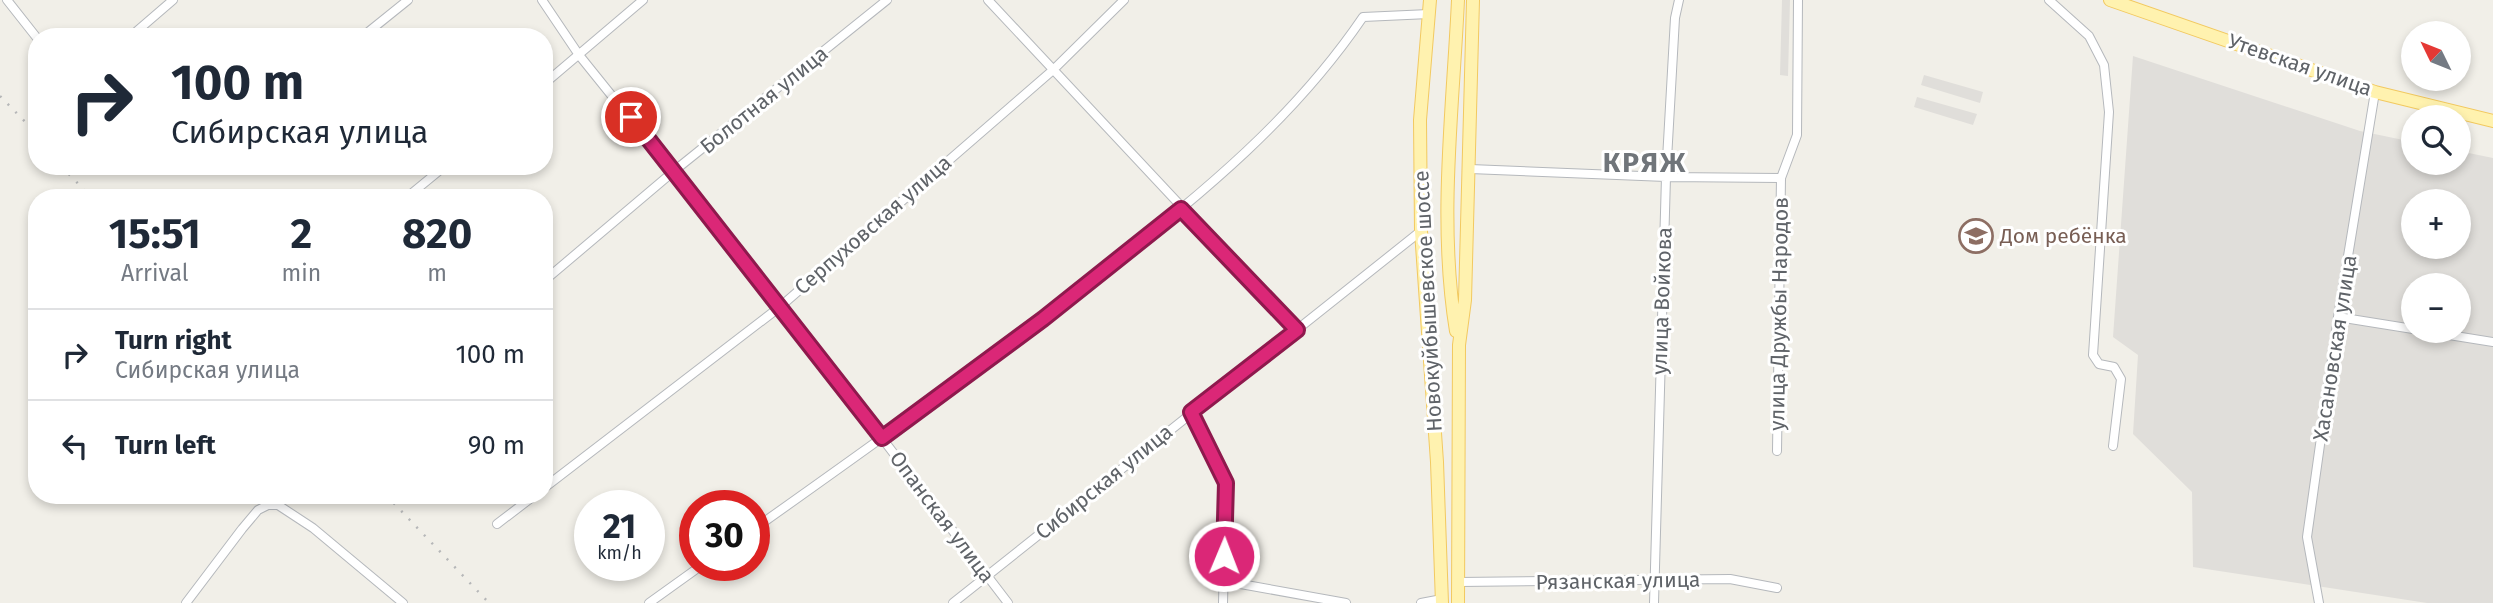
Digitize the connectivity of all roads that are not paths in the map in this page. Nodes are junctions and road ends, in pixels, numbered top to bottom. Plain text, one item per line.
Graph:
1 (7, 0) edge
2 (173, 0) edge
3 (408, 0) edge
4 (542, 0) edge
5 (643, 0) edge
6 (887, 0) edge
7 (988, 0) edge
8 (1124, 0) edge
9 (1430, 0) edge
10 (1458, 0) edge
11 (1473, 0) edge
12 (1679, 0) edge
13 (1798, 0) edge
14 (2049, 0) edge
15 (2110, 0) edge
16 (1429, 14) junction
17 (29, 28) edge
18 (140, 28) edge
19 (373, 28) edge
20 (579, 55) junction
21 (1053, 70) junction
22 (553, 77) edge
23 (2375, 92) junction
24 (2493, 121) edge
25 (1470, 169) junction
26 (674, 171) junction
27 (433, 175) edge
28 (1666, 177) junction
29 (1781, 178) junction
30 (417, 189) edge
31 (1181, 209) junction
32 (1421, 231) junction
33 (553, 273) edge
34 (781, 306) junction
35 (2338, 317) junction
36 (2401, 327) edge
37 (1297, 330) junction
38 (2471, 338) edge
39 (2493, 342) edge
40 (1459, 345) junction
41 (1191, 412) junction
42 (882, 438) junction
43 (2113, 446) dead end
44 (1777, 451) dead end
45 (553, 481) edge
46 (523, 504) edge
47 (770, 518) edge
48 (497, 524) dead end
49 (986, 577) junction
50 (680, 581) edge
51 (1224, 581) junction
52 (1459, 582) junction
53 (1654, 582) junction
54 (1777, 588) dead end
55 (1442, 601) edge
56 (186, 603) edge
57 (403, 603) edge
58 (649, 603) edge
59 (953, 603) edge
60 (1009, 603) edge
61 (1223, 603) edge
62 (1346, 603) edge
63 (1421, 603) edge
64 (1458, 603) edge
65 (1654, 603) edge
66 (2319, 603) edge

1 - 17 street
2 - 18 street
3 - 19 street
4 - 20 street, Опанская улица
5 - 20 street
6 - 26 street, Болотная улица
7 - 21 street
8 - 21 street, Серпуховская улица
9 - 16 main road, Новокуйбышевское шоссе
10 - 40 main road, Новокуйбышевское шоссе
11 - 25 main road, Новокуйбышевское шоссе
12 - 28 street, улица Войкова
13 - 29 street, улица Дружбы Народов
14 - 43 street
15 - 23 main road, Утевская улица
16 - 31 street
16 - 32 main road, Новокуйбышевское шоссе
20 - 22 street
20 - 26 street, Опанская улица
21 - 31 street
21 - 34 street, Серпуховская улица
23 - 24 main road, Утевская улица
23 - 35 street, Хасановская улица
25 - 28 street, улица Дружбы Народов
25 - 40 main road, Новокуйбышевское шоссе
26 - 33 street, Болотная улица
26 - 34 street, Опанская улица
27 - 30 street
28 - 29 street, улица Дружбы Народов
28 - 53 street, улица Войкова
29 - 44 street, улица Дружбы Народов
31 - 37 street
31 - 42 street
32 - 37 street, Сибирская улица
32 - 55 main road, Новокуйбышевское шоссе
34 - 42 street, Опанская улица
34 - 45 street, Серпуховская улица
35 - 36 street
35 - 66 street, Хасановская улица
37 - 41 street, Сибирская улица
38 - 39 street
40 - 52 main road, Новокуйбышевское шоссе
41 - 49 street, Сибирская улица
41 - 51 street
42 - 47 street
42 - 49 street, Опанская улица
46 - 48 street
49 - 59 street, Сибирская улица
49 - 60 street, Опанская улица
50 - 58 street
51 - 61 street
51 - 62 street
52 - 53 street, Рязанская улица
52 - 64 main road, Новокуйбышевское шоссе
53 - 54 street, Рязанская улица
53 - 65 street, улица Войкова
55 - 63 street
56 - 57 street

